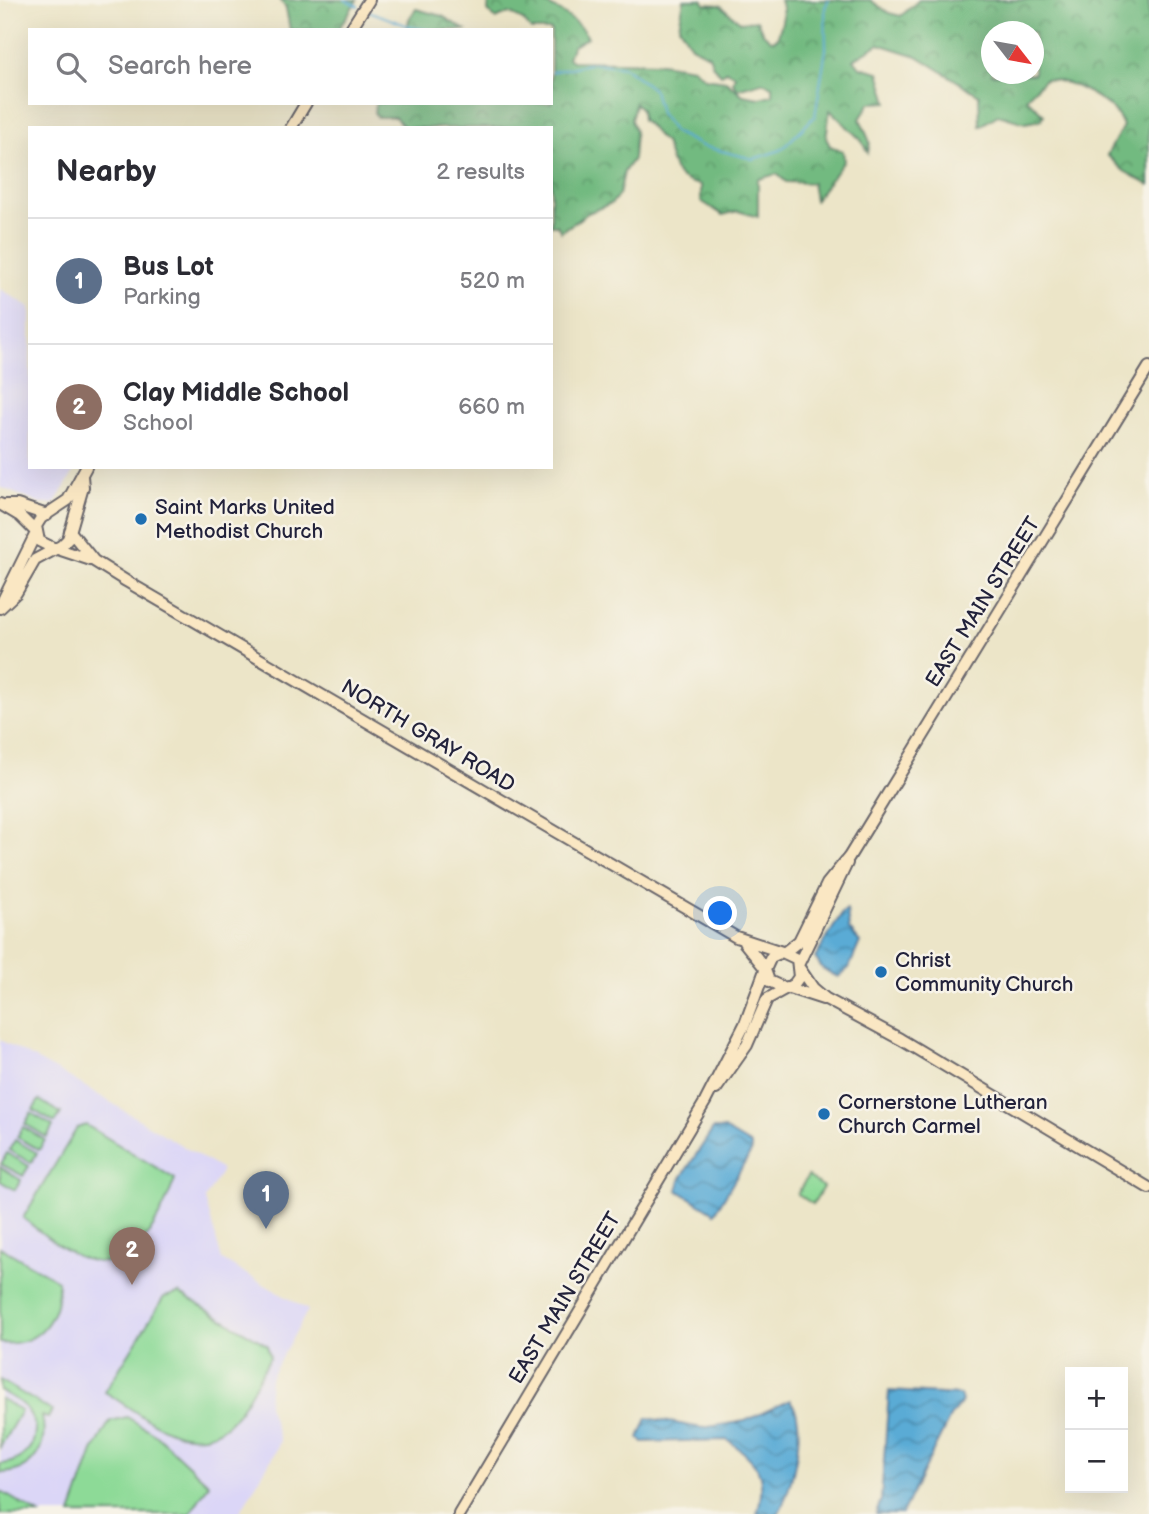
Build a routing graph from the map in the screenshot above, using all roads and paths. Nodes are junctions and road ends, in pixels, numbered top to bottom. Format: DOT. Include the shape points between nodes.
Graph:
graph roads {
  1 [pos="369,0"];
  2 [pos="352,27"];
  3 [pos="305,105"];
  4 [pos="292,126"];
  5 [pos="1149,367"];
  6 [pos="84,472"];
  7 [pos="2,504"];
  8 [pos="47,515"];
  9 [pos="70,531"];
  10 [pos="36,532"];
  11 [pos="54,548"];
  12 [pos="94,561"];
  13 [pos="0,607"];
  14 [pos="849,857"];
  15 [pos="744,942"];
  16 [pos="783,952"];
  17 [pos="800,966"];
  18 [pos="765,969"];
  19 [pos="785,988"];
  20 [pos="826,999"];
  21 [pos="705,1102"];
  22 [pos="1149,1188"];
  23 [pos="459,1514"];
  1 -- 2 [label="street"];
  3 -- 4 [label="street"];
  5 -- 14 [label="street, EAST MAIN STREET"];
  6 -- 8 [label="street" via="65,504"];
  6 -- 9 [label="street"];
  7 -- 8 [label="street"];
  7 -- 10 [label="street"];
  8 -- 9 [label="street" via="63,518"];
  8 -- 10 [label="street"];
  9 -- 11 [label="street" via="66,542"];
  9 -- 12 [label="street, NORTH GRAY ROAD"];
  10 -- 11 [label="street" via="41,544"];
  10 -- 13 [label="street"];
  11 -- 12 [label="street, NORTH GRAY ROAD"];
  11 -- 13 [label="street" via="35,560"];
  12 -- 15 [label="street, NORTH GRAY ROAD"];
  14 -- 16 [label="street, EAST MAIN STREET" via="827,884 799,941"];
  14 -- 17 [label="street, EAST MAIN STREET"];
  15 -- 16 [label="street, NORTH GRAY ROAD"];
  15 -- 18 [label="street, NORTH GRAY ROAD"];
  16 -- 17 [label="street"];
  16 -- 18 [label="street" via="771,957"];
  17 -- 19 [label="street" via="797,981"];
  17 -- 20 [label="street"];
  18 -- 19 [label="street" via="769,981"];
  18 -- 21 [label="street, EAST MAIN STREET" via="745,1024"];
  19 -- 20 [label="street"];
  19 -- 21 [label="street, EAST MAIN STREET" via="767,999 747,1045"];
  20 -- 22 [label="street"];
  21 -- 23 [label="street, EAST MAIN STREET"];
}
